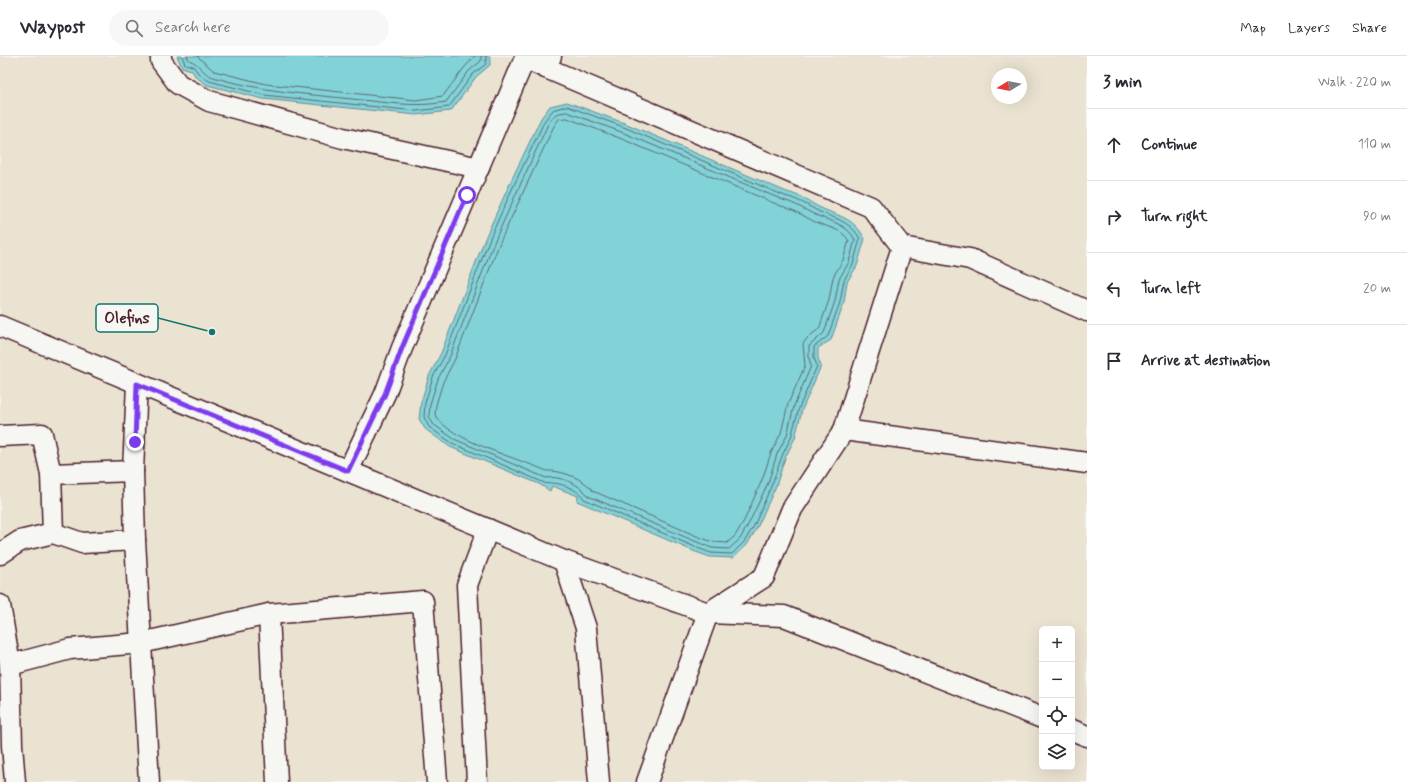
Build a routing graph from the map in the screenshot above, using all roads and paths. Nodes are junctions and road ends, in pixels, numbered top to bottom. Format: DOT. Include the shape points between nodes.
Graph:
graph roads {
  1 [pos="162,56"];
  2 [pos="549,62"];
  3 [pos="479,168"];
  4 [pos="902,247"];
  5 [pos="1087,311"];
  6 [pos="0,326"];
  7 [pos="137,384"];
  8 [pos="844,430"];
  9 [pos="0,436"];
  10 [pos="1087,463"];
  11 [pos="348,471"];
  12 [pos="133,472"];
  13 [pos="51,474"];
  14 [pos="488,529"];
  15 [pos="53,533"];
  16 [pos="135,540"];
  17 [pos="0,554"];
  18 [pos="564,561"];
  19 [pos="0,605"];
  20 [pos="708,613"];
  21 [pos="269,614"];
  22 [pos="141,643"];
  23 [pos="10,665"];
  24 [pos="1039,717"];
  25 [pos="1075,731"];
  26 [pos="1087,736"];
  27 [pos="15,782"];
  28 [pos="149,782"];
  29 [pos="277,782"];
  30 [pos="437,782"];
  31 [pos="477,782"];
  32 [pos="599,782"];
  33 [pos="647,782"];
  1 -- 3 [label="lane" via="161,61 178,84 209,101 343,138"];
  2 -- 3 [label="lane" via="525,58"];
  2 -- 4 [label="lane" via="871,207"];
  3 -- 11 [label="lane" via="385,394"];
  4 -- 5 [label="lane" via="970,259"];
  4 -- 8 [label="lane"];
  6 -- 7 [label="lane"];
  7 -- 11 [label="lane"];
  7 -- 12 [label="lane"];
  8 -- 10 [label="lane"];
  8 -- 20 [label="lane" via="792,509 764,577"];
  9 -- 13 [label="lane" via="42,434"];
  11 -- 14 [label="lane"];
  12 -- 13 [label="lane"];
  12 -- 16 [label="lane"];
  13 -- 15 [label="lane"];
  14 -- 18 [label="lane"];
  14 -- 31 [label="lane" via="466,585"];
  15 -- 16 [label="lane" via="82,543"];
  15 -- 17 [label="lane" via="20,541"];
  16 -- 22 [label="lane"];
  18 -- 20 [label="lane"];
  18 -- 32 [label="lane" via="586,628"];
  19 -- 23 [label="lane"];
  20 -- 24 [label="lane" via="784,616"];
  20 -- 33 [label="lane"];
  21 -- 22 [label="lane"];
  21 -- 29 [label="lane"];
  21 -- 30 [label="lane" via="423,601"];
  22 -- 23 [label="lane" via="70,649"];
  22 -- 28 [label="lane"];
  23 -- 27 [label="lane"];
  25 -- 26 [label="lane"];
}
